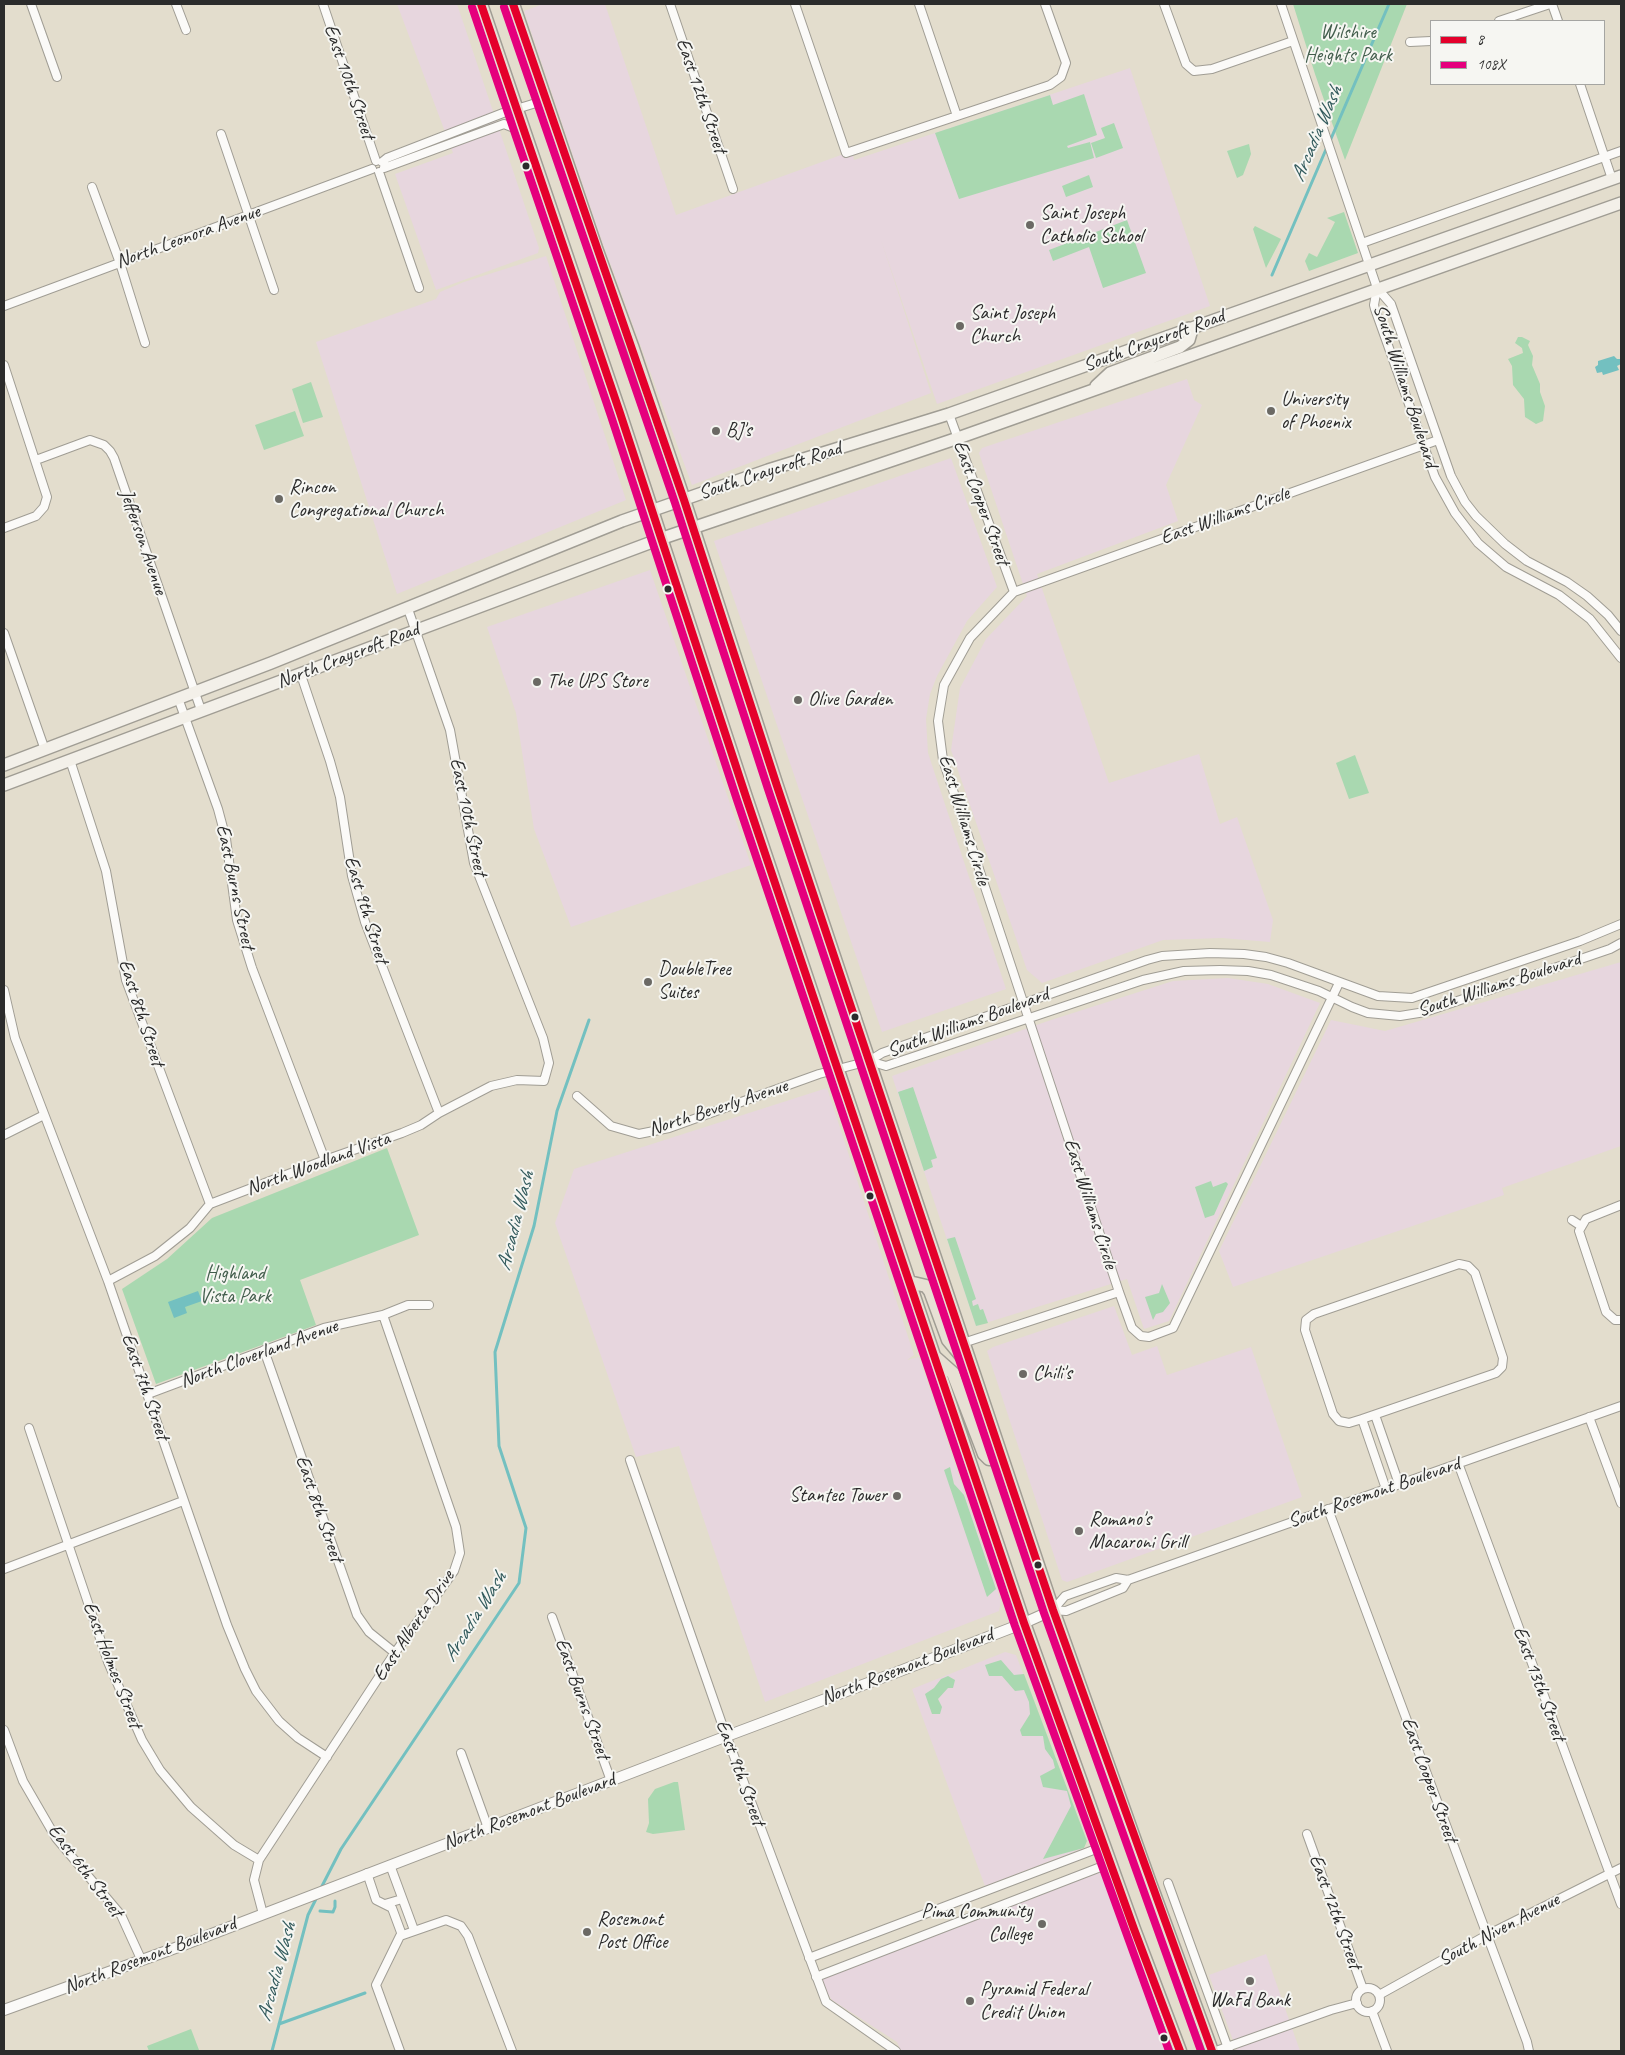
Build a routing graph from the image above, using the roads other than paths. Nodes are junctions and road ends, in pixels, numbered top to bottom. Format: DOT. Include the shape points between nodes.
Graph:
graph roads {
  1 [pos="31,4"];
  2 [pos="176,4"];
  3 [pos="323,4"];
  4 [pos="481,4"];
  5 [pos="513,4"];
  6 [pos="670,4"];
  7 [pos="795,4"];
  8 [pos="920,4"];
  9 [pos="1045,4"];
  10 [pos="1164,4"];
  11 [pos="1281,4"];
  12 [pos="1551,4"];
  13 [pos="1501,20"];
  14 [pos="1558,20"];
  15 [pos="186,30"];
  16 [pos="1293,41"];
  17 [pos="1430,41"];
  18 [pos="1410,42"];
  19 [pos="57,77"];
  20 [pos="1580,85"];
  21 [pos="546,100"];
  22 [pos="516,109"];
  23 [pos="957,116"];
  24 [pos="474,125"];
  25 [pos="524,132"];
  26 [pos="478,133"];
  27 [pos="221,134"];
  28 [pos="426,143"];
  29 [pos="430,152"];
  30 [pos="1621,152"];
  31 [pos="1605,157"];
  32 [pos="379,166"];
  33 [pos="1617,178"];
  34 [pos="92,187"];
  35 [pos="733,189"];
  36 [pos="1621,203"];
  37 [pos="249,215"];
  38 [pos="1362,243"];
  39 [pos="120,263"];
  40 [pos="1369,264"];
  41 [pos="420,288"];
  42 [pos="1377,288"];
  43 [pos="274,290"];
  44 [pos="4,306"];
  45 [pos="1189,328"];
  46 [pos="145,343"];
  47 [pos="4,365"];
  48 [pos="1093,389"];
  49 [pos="949,414"];
  50 [pos="958,438"];
  51 [pos="1438,440"];
  52 [pos="1423,445"];
  53 [pos="36,460"];
  54 [pos="684,500"];
  55 [pos="652,511"];
  56 [pos="4,528"];
  57 [pos="693,528"];
  58 [pos="660,539"];
  59 [pos="1014,592"];
  60 [pos="408,609"];
  61 [pos="416,630"];
  62 [pos="1621,631"];
  63 [pos="4,633"];
  64 [pos="1621,658"];
  65 [pos="300,675"];
  66 [pos="196,692"];
  67 [pos="178,698"];
  68 [pos="201,710"];
  69 [pos="184,716"];
  70 [pos="45,750"];
  71 [pos="70,760"];
  72 [pos="4,765"];
  73 [pos="4,785"];
  74 [pos="1621,924"];
  75 [pos="1621,943"];
  76 [pos="1339,983"];
  77 [pos="4,990"];
  78 [pos="1333,997"];
  79 [pos="1024,1003"];
  80 [pos="1029,1018"];
  81 [pos="868,1061"];
  82 [pos="837,1069"];
  83 [pos="544,1080"];
  84 [pos="577,1096"];
  85 [pos="439,1113"];
  86 [pos="44,1115"];
  87 [pos="4,1135"];
  88 [pos="325,1160"];
  89 [pos="210,1204"];
  90 [pos="1621,1205"];
  91 [pos="1572,1220"];
  92 [pos="1581,1226"];
  93 [pos="108,1281"];
  94 [pos="909,1282"];
  95 [pos="1119,1292"];
  96 [pos="429,1305"];
  97 [pos="383,1315"];
  98 [pos="1621,1320"];
  99 [pos="963,1342"];
  100 [pos="264,1350"];
  101 [pos="934,1355"];
  102 [pos="973,1370"];
  103 [pos="148,1394"];
  104 [pos="1621,1406"];
  105 [pos="1375,1415"];
  106 [pos="1589,1417"];
  107 [pos="1362,1419"];
  108 [pos="29,1428"];
  109 [pos="1002,1459"];
  110 [pos="630,1460"];
  111 [pos="1458,1464"];
  112 [pos="1399,1484"];
  113 [pos="1386,1489"];
  114 [pos="183,1501"];
  115 [pos="1621,1503"];
  116 [pos="1328,1509"];
  117 [pos="68,1544"];
  118 [pos="4,1569"];
  119 [pos="1128,1580"];
  120 [pos="1053,1610"];
  121 [pos="552,1617"];
  122 [pos="1024,1623"];
  123 [pos="395,1653"];
  124 [pos="4,1730"];
  125 [pos="727,1736"];
  126 [pos="462,1753"];
  127 [pos="327,1757"];
  128 [pos="611,1781"];
  129 [pos="488,1828"];
  130 [pos="1307,1834"];
  131 [pos="1104,1846"];
  132 [pos="259,1860"];
  133 [pos="1111,1863"];
  134 [pos="390,1865"];
  135 [pos="1621,1868"];
  136 [pos="1610,1872"];
  137 [pos="368,1874"];
  138 [pos="1168,1883"];
  139 [pos="402,1899"];
  140 [pos="385,1904"];
  141 [pos="1621,1904"];
  142 [pos="263,1914"];
  143 [pos="462,1916"];
  144 [pos="457,1924"];
  145 [pos="414,1930"];
  146 [pos="402,1935"];
  147 [pos="1487,1935"];
  148 [pos="810,1958"];
  149 [pos="141,1959"];
  150 [pos="816,1977"];
  151 [pos="1363,1989"];
  152 [pos="1379,1995"];
  153 [pos="1357,2003"];
  154 [pos="4,2010"];
  155 [pos="1372,2011"];
  156 [pos="1228,2049"];
  157 [pos="400,2051"];
  158 [pos="512,2051"];
  159 [pos="896,2051"];
  160 [pos="1180,2051"];
  161 [pos="1214,2051"];
  162 [pos="1387,2051"];
  163 [pos="1529,2051"];
  1 -- 19 [label="street"];
  2 -- 15 [label="street"];
  3 -- 32 [label="street, East 10th Street"];
  4 -- 22 [label="main road"];
  5 -- 21 [label="main road"];
  6 -- 35 [label="street, East 12th Street"];
  7 -- 23 [label="street" via="846,153"];
  8 -- 23 [label="street"];
  9 -- 23 [label="street" via="1066,63 1061,77 1050,85"];
  10 -- 16 [label="street" via="1186,64 1194,71 1212,69"];
  11 -- 16 [label="street"];
  12 -- 13 [label="street"];
  12 -- 14 [label="street"];
  16 -- 38 [label="street"];
  17 -- 18 [label="street"];
  20 -- 31 [label="street"];
  21 -- 22 [label="street, North Leonora Avenue"];
  21 -- 54 [label="main road"];
  22 -- 24 [label="street, North Leonora Avenue"];
  22 -- 25 [label="main road"];
  24 -- 26 [label="street"];
  24 -- 28 [label="street, North Leonora Avenue"];
  25 -- 26 [label="street, North Leonora Avenue" via="504,124"];
  25 -- 55 [label="main road"];
  26 -- 29 [label="street, North Leonora Avenue"];
  27 -- 37 [label="street"];
  28 -- 29 [label="street"];
  28 -- 32 [label="street, North Leonora Avenue" via="388,158"];
  29 -- 32 [label="street, North Leonora Avenue"];
  30 -- 31 [label="street"];
  31 -- 33 [label="street"];
  31 -- 38 [label="street"];
  32 -- 37 [label="street, North Leonora Avenue"];
  32 -- 41 [label="street, East 10th Street"];
  33 -- 40 [label="main road, South Craycroft Road"];
  34 -- 39 [label="street"];
  36 -- 42 [label="main road, South Craycroft Road"];
  37 -- 39 [label="street, North Leonora Avenue"];
  37 -- 43 [label="street"];
  38 -- 40 [label="street"];
  39 -- 44 [label="street, North Leonora Avenue"];
  39 -- 46 [label="street"];
  40 -- 42 [label="street"];
  40 -- 45 [label="main road, South Craycroft Road"];
  42 -- 48 [label="main road, South Craycroft Road"];
  42 -- 51 [label="street, South Williams Boulevard" via="1392,304"];
  42 -- 52 [label="street, South Williams Boulevard" via="1374,305"];
  45 -- 48 [label="main road" via="1189,340 1180,347 1110,373"];
  45 -- 49 [label="main road, South Craycroft Road"];
  47 -- 53 [label="street"];
  48 -- 50 [label="main road, South Craycroft Road"];
  49 -- 50 [label="street, East Cooper Street"];
  49 -- 54 [label="main road, South Craycroft Road" via="768,470"];
  50 -- 57 [label="main road, South Craycroft Road"];
  50 -- 59 [label="street, East Cooper Street"];
  51 -- 52 [label="street, East Williams Circle"];
  51 -- 62 [label="street, South Williams Boulevard" via="1455,485 1489,530 1528,561 1587,596"];
  52 -- 59 [label="street, East Williams Circle"];
  52 -- 64 [label="street, South Williams Boulevard" via="1446,500 1478,543 1506,567 1559,595 1590,619"];
  53 -- 56 [label="street" via="47,497 42,510 31,518"];
  53 -- 66 [label="street, Jefferson Avenue" via="90,440 110,451"];
  54 -- 55 [label="main road, North Craycroft Road"];
  54 -- 57 [label="main road"];
  55 -- 58 [label="main road"];
  55 -- 60 [label="main road, North Craycroft Road"];
  57 -- 58 [label="main road, North Craycroft Road"];
  57 -- 81 [label="main road"];
  58 -- 61 [label="main road, North Craycroft Road"];
  58 -- 82 [label="main road"];
  59 -- 79 [label="street, East Williams Circle" via="970,638 944,685 938,721 943,760"];
  60 -- 61 [label="street, East 10th Street"];
  60 -- 66 [label="main road, North Craycroft Road"];
  61 -- 65 [label="main road, North Craycroft Road"];
  61 -- 83 [label="street, East 10th Street" via="450,730 474,864 543,1038 549,1064"];
  63 -- 70 [label="street"];
  65 -- 68 [label="main road, North Craycroft Road"];
  65 -- 85 [label="street, East 9th Street" via="338,788 352,876 366,922"];
  66 -- 67 [label="main road, North Craycroft Road"];
  66 -- 68 [label="street, Jefferson Avenue"];
  67 -- 69 [label="street, East Burns Street"];
  67 -- 70 [label="main road, North Craycroft Road"];
  68 -- 69 [label="main road, North Craycroft Road"];
  69 -- 71 [label="main road, North Craycroft Road"];
  69 -- 88 [label="street, East Burns Street" via="218,809 226,840 237,920 252,968"];
  70 -- 72 [label="main road, North Craycroft Road"];
  71 -- 73 [label="main road, North Craycroft Road"];
  71 -- 89 [label="street, East 8th Street" via="106,871 126,980"];
  74 -- 76 [label="street, South Williams Boulevard" via="1412,998 1378,996"];
  75 -- 78 [label="street, South Williams Boulevard" via="1425,1012 1384,1015 1352,1008"];
  76 -- 78 [label="street, East Williams Circle"];
  76 -- 79 [label="street, South Williams Boulevard" via="1288,962 1244,954 1210,953 1147,960"];
  77 -- 86 [label="street, East 7th Street" via="16,1038"];
  78 -- 80 [label="street, South Williams Boulevard" via="1271,975 1202,970 1161,975"];
  78 -- 95 [label="street, East Williams Circle" via="1173,1328 1149,1337 1141,1336 1132,1328"];
  79 -- 80 [label="street, East Williams Circle"];
  79 -- 81 [label="street, South Williams Boulevard" via="882,1053"];
  80 -- 81 [label="street, South Williams Boulevard" via="886,1066"];
  80 -- 95 [label="street, East Williams Circle"];
  81 -- 82 [label="street, North Beverly Avenue"];
  81 -- 99 [label="main road"];
  82 -- 84 [label="street, North Beverly Avenue" via="669,1128 638,1134 611,1126"];
  82 -- 94 [label="main road"];
  83 -- 85 [label="street, North Woodland Vista" via="517,1080 491,1086"];
  85 -- 88 [label="street, North Woodland Vista" via="402,1133"];
  86 -- 87 [label="street"];
  86 -- 93 [label="street, East 7th Street"];
  88 -- 89 [label="street, North Woodland Vista"];
  89 -- 93 [label="street, North Woodland Vista" via="190,1228 155,1256"];
  90 -- 92 [label="street" via="1586,1219"];
  91 -- 92 [label="street"];
  92 -- 98 [label="street" via="1580,1240 1609,1321"];
  93 -- 103 [label="street, East 7th Street"];
  94 -- 101 [label="main road"];
  94 -- 102 [label="main road" via="926,1286 930,1291 948,1340"];
  95 -- 99 [label="street, East Williams Circle"];
  96 -- 97 [label="street, North Cloverland Avenue" via="408,1305"];
  97 -- 100 [label="street, North Cloverland Avenue" via="324,1328"];
  97 -- 123 [label="street, East Alberta Drive" via="456,1528 460,1553 454,1570"];
  99 -- 102 [label="main road"];
  100 -- 103 [label="street, North Cloverland Avenue"];
  100 -- 123 [label="street, East 8th Street" via="357,1615 369,1632"];
  101 -- 109 [label="main road" via="953,1373 984,1454 989,1459"];
  101 -- 122 [label="main road"];
  102 -- 109 [label="main road"];
  103 -- 114 [label="street, East 7th Street"];
  104 -- 106 [label="street, South Rosemont Boulevard"];
  105 -- 107 [label="street"];
  105 -- 107 [label="street" via="1496,1373 1502,1367 1503,1358 1475,1273 1468,1266 1459,1264 1314,1314 1306,1320 1305,1330 1333,1414 1339,1421 1349,1423"];
  105 -- 112 [label="street"];
  106 -- 111 [label="street, South Rosemont Boulevard"];
  106 -- 115 [label="street"];
  107 -- 113 [label="street"];
  108 -- 117 [label="street, East Holmes Street"];
  109 -- 120 [label="main road"];
  110 -- 125 [label="street, East 9th Street"];
  111 -- 112 [label="street, South Rosemont Boulevard"];
  111 -- 136 [label="street, East 13th Street"];
  112 -- 113 [label="street, South Rosemont Boulevard"];
  113 -- 116 [label="street, South Rosemont Boulevard"];
  114 -- 117 [label="street"];
  114 -- 127 [label="street, East 7th Street" via="227,1625 250,1679 279,1721"];
  116 -- 119 [label="street, South Rosemont Boulevard"];
  116 -- 147 [label="street, East Cooper Street"];
  117 -- 118 [label="street"];
  117 -- 132 [label="street, East Holmes Street" via="108,1662 148,1752 191,1807 234,1845"];
  119 -- 120 [label="street, South Rosemont Boulevard" via="1123,1588 1066,1611"];
  119 -- 120 [label="street, South Rosemont Boulevard" via="1116,1578 1065,1596"];
  120 -- 122 [label="street, North Rosemont Boulevard"];
  120 -- 161 [label="main road"];
  121 -- 128 [label="street, East Burns Street"];
  122 -- 125 [label="street, North Rosemont Boulevard"];
  122 -- 131 [label="main road"];
  123 -- 127 [label="street, East Alberta Drive"];
  124 -- 149 [label="street, East 6th Street" via="23,1781 56,1838 121,1915"];
  125 -- 128 [label="street, North Rosemont Boulevard"];
  125 -- 148 [label="street, East 9th Street"];
  126 -- 129 [label="street"];
  127 -- 132 [label="street, East Alberta Drive"];
  128 -- 129 [label="street, North Rosemont Boulevard"];
  129 -- 134 [label="street, North Rosemont Boulevard"];
  130 -- 151 [label="street, East 12th Street"];
  131 -- 133 [label="main road"];
  131 -- 148 [label="street"];
  132 -- 142 [label="street, East Alberta Drive" via="254,1880"];
  133 -- 150 [label="street"];
  133 -- 160 [label="main road"];
  134 -- 137 [label="street, North Rosemont Boulevard"];
  134 -- 139 [label="street"];
  135 -- 136 [label="street, South Niven Avenue"];
  136 -- 141 [label="street, East 13th Street"];
  136 -- 147 [label="street, South Niven Avenue"];
  137 -- 140 [label="street" via="376,1900"];
  137 -- 142 [label="street, North Rosemont Boulevard"];
  138 -- 156 [label="street"];
  139 -- 140 [label="street"];
  139 -- 145 [label="street"];
  140 -- 146 [label="street" via="392,1908"];
  142 -- 149 [label="street, North Rosemont Boulevard"];
  143 -- 144 [label="street"];
  144 -- 145 [label="street" via="446,1920"];
  144 -- 158 [label="street" via="468,1936"];
  145 -- 146 [label="street"];
  146 -- 157 [label="street" via="376,1985"];
  147 -- 152 [label="street, South Niven Avenue"];
  147 -- 163 [label="street, East Cooper Street"];
  148 -- 150 [label="street, East 9th Street"];
  149 -- 154 [label="street, North Rosemont Boulevard"];
  150 -- 159 [label="street, East 9th Street" via="826,2002"];
  151 -- 152 [label="street" via="1373,1989"];
  151 -- 153 [label="street" via="1357,1996"];
  152 -- 155 [label="street" via="1379,2005"];
  153 -- 155 [label="street" via="1362,2010"];
  153 -- 156 [label="street"];
  155 -- 162 [label="street"];
  156 -- 161 [label="street"];
}
